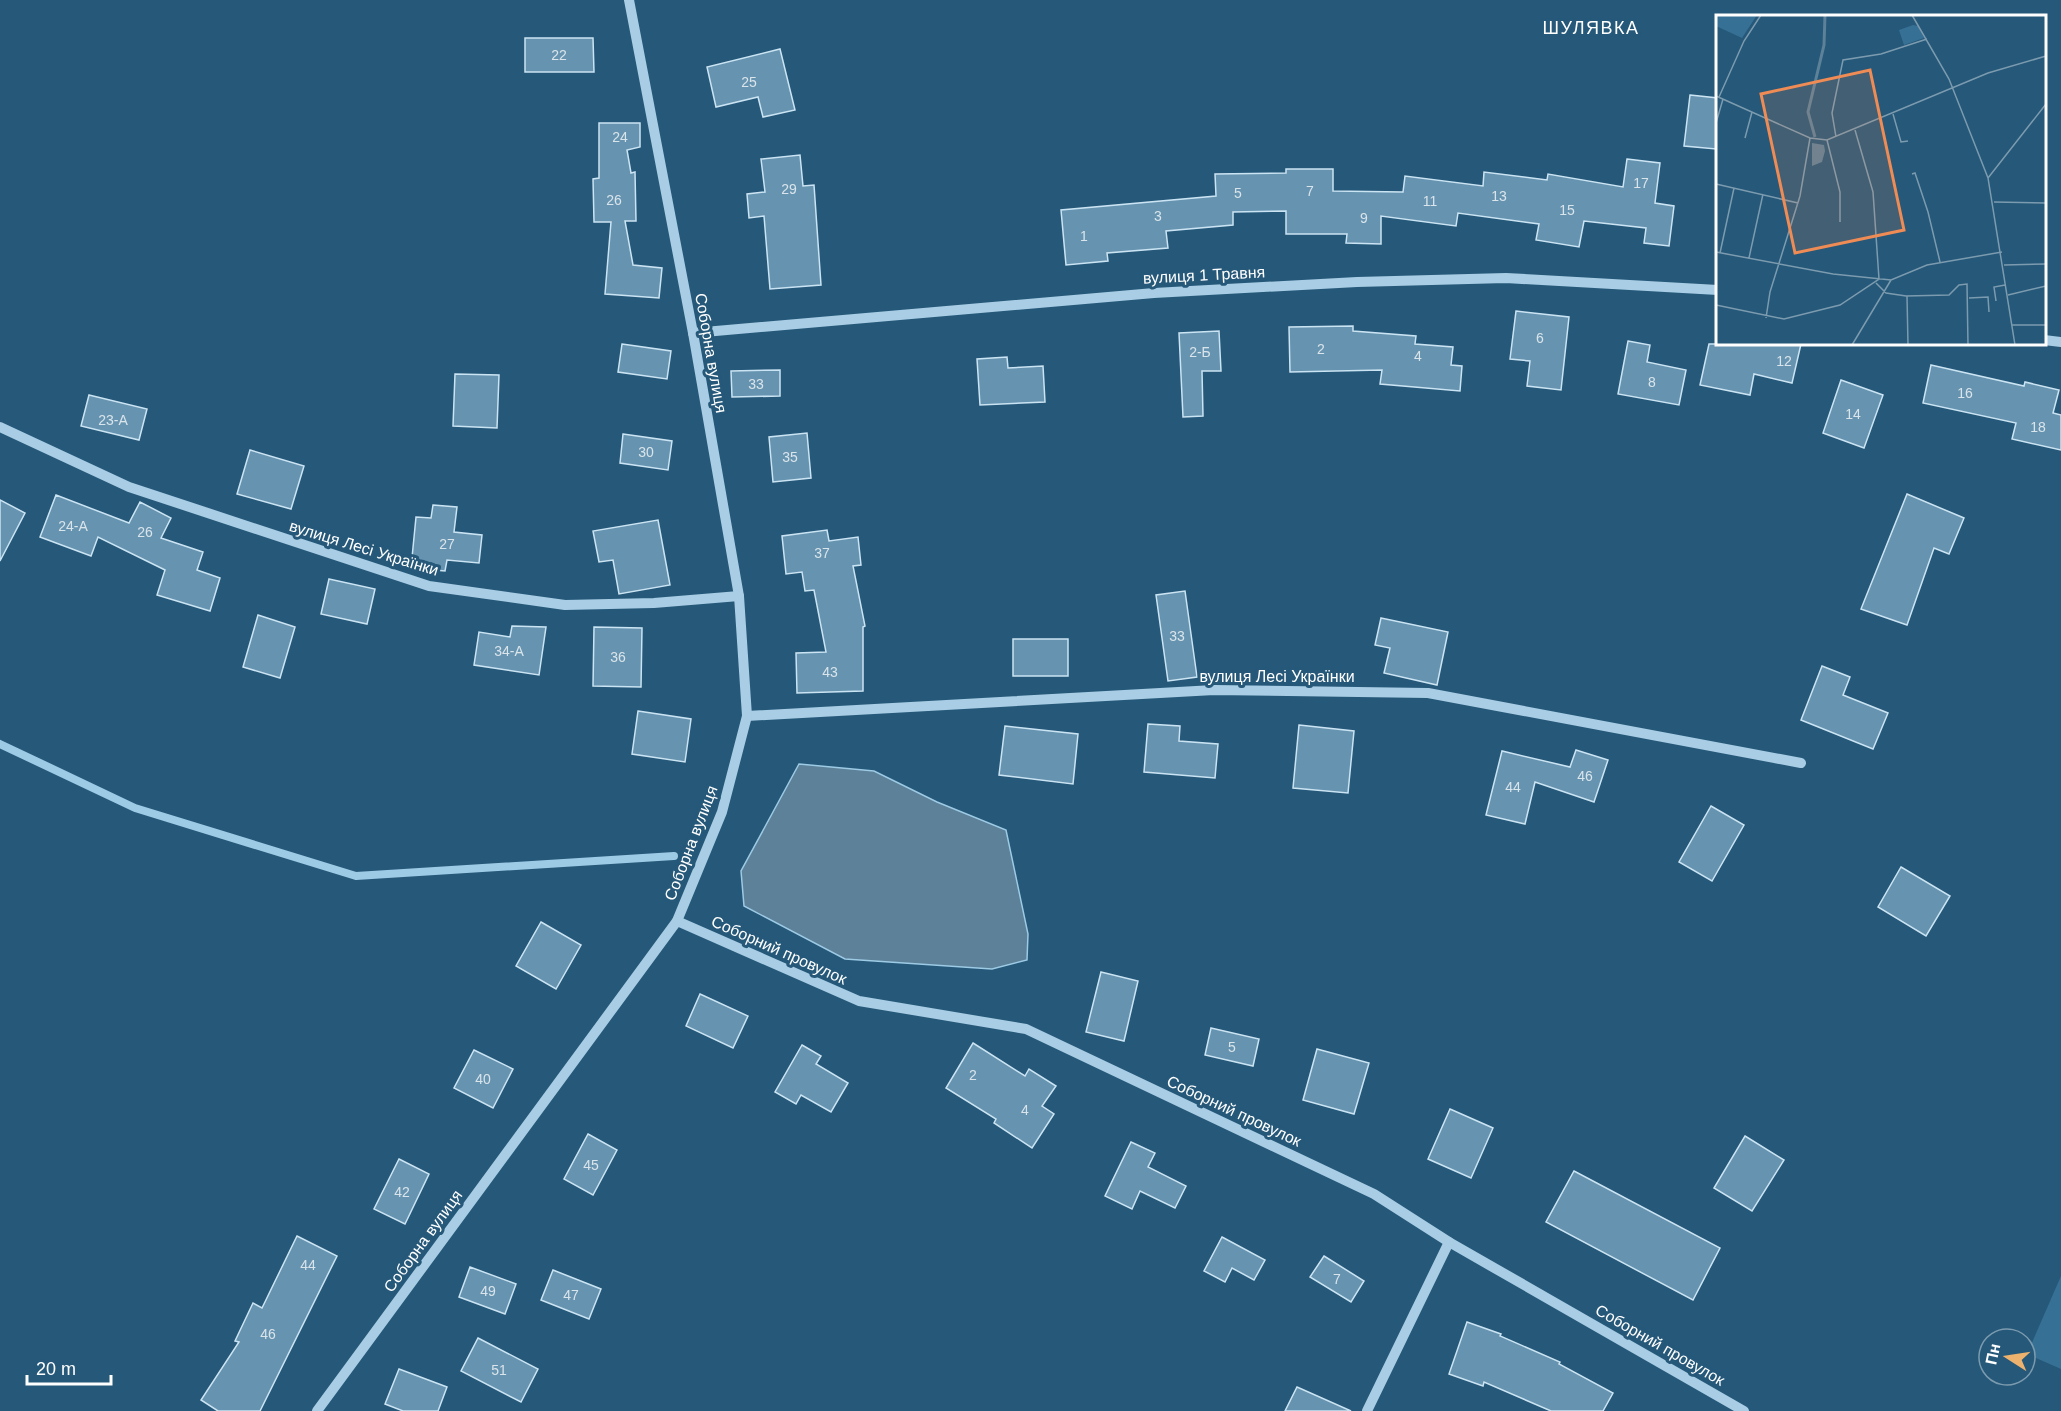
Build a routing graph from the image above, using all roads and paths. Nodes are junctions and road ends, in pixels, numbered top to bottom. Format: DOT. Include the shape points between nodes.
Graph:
graph roads {
  1 [pos="628,0"];
  2 [pos="1716,290"];
  3 [pos="693,333"];
  4 [pos="2046,340"];
  5 [pos="2061,342"];
  6 [pos="0,427"];
  7 [pos="739,596"];
  8 [pos="747,716"];
  9 [pos="1801,763"];
  10 [pos="676,921"];
  11 [pos="1449,1242"];
  12 [pos="317,1411"];
  13 [pos="1367,1411"];
  14 [pos="1744,1411"];
  1 -- 3 [label="street, Соборна вулиця"];
  2 -- 3 [label="street, вулиця 1 Травня" via="1506,278 1357,282 1154,293"];
  3 -- 7 [label="street, Соборна вулиця"];
  4 -- 5 [label="street"];
  6 -- 7 [label="street, вулиця Лесі Українки" via="129,487 429,585 565,605"];
  7 -- 8 [label="street, Соборна вулиця"];
  8 -- 9 [label="street, вулиця Лесі Українки" via="1214,690 1428,693"];
  8 -- 10 [label="street, Соборна вулиця" via="722,812"];
  10 -- 11 [label="street, Соборний провулок" via="859,1001 1026,1029 1374,1194"];
  10 -- 12 [label="street, Соборна вулиця"];
  11 -- 13 [label="street"];
  11 -- 14 [label="street, Соборний провулок"];
}
